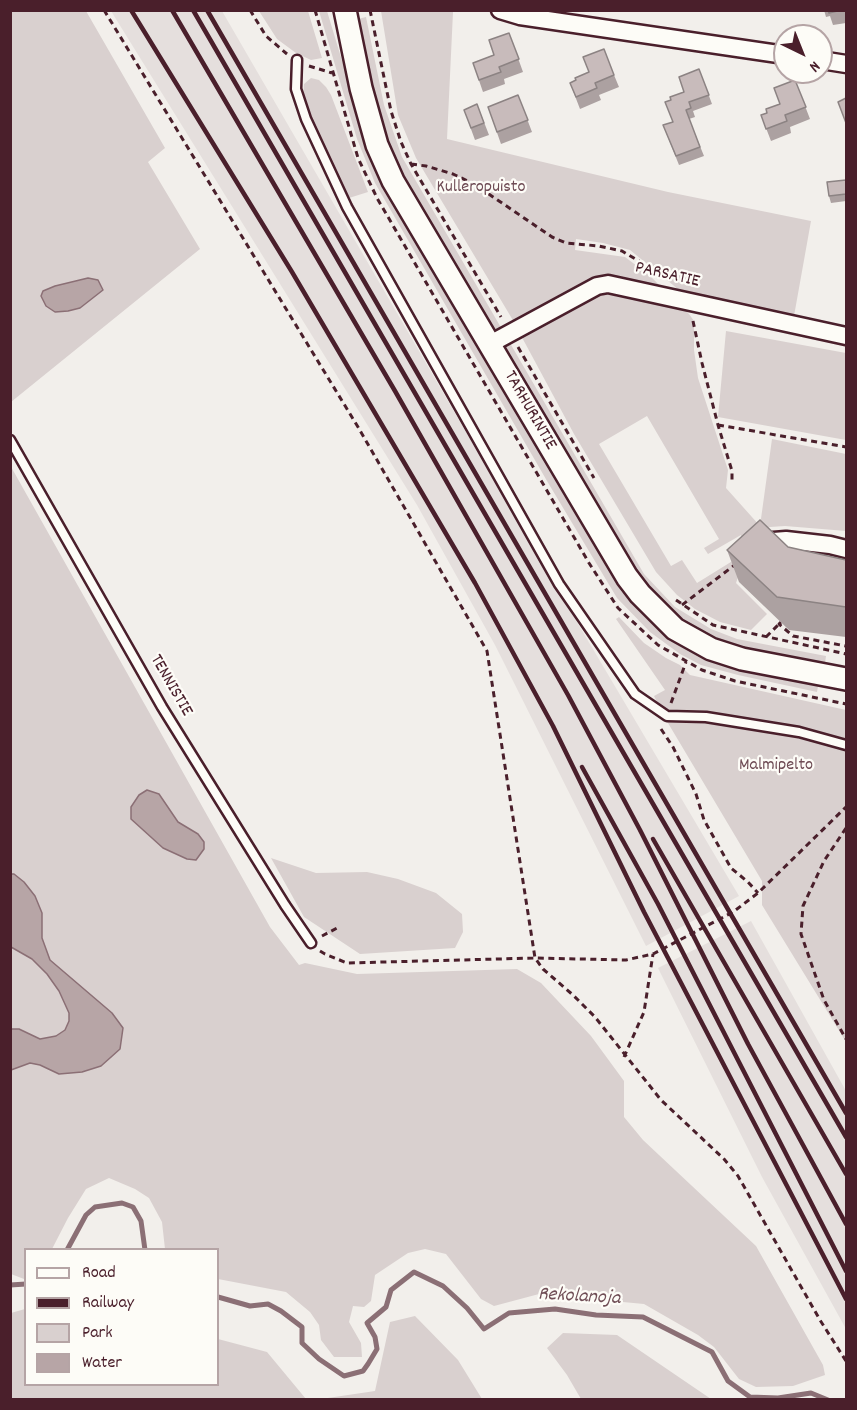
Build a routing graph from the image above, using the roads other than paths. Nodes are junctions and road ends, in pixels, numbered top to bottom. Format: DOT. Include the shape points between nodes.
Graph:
graph roads {
  1 [pos="345,10"];
  2 [pos="500,10"];
  3 [pos="773,53"];
  4 [pos="297,60"];
  5 [pos="846,336"];
  6 [pos="489,344"];
  7 [pos="10,440"];
  8 [pos="752,544"];
  9 [pos="846,549"];
  10 [pos="846,679"];
  11 [pos="846,745"];
  12 [pos="311,943"];
  1 -- 6 [label="street, TARHURINTIE" via="377,145 393,180"];
  2 -- 3 [label="street"];
  4 -- 11 [label="lane" via="296,89 306,119 358,228 559,584 635,694 667,716 706,717 799,732"];
  5 -- 6 [label="street, PARSATIE" via="614,285 597,286"];
  6 -- 10 [label="street, TARHURINTIE" via="627,577 664,621 693,640 728,655"];
  7 -- 12 [label="lane, TENNISTIE" via="162,707"];
  8 -- 9 [label="street" via="786,540"];
}
